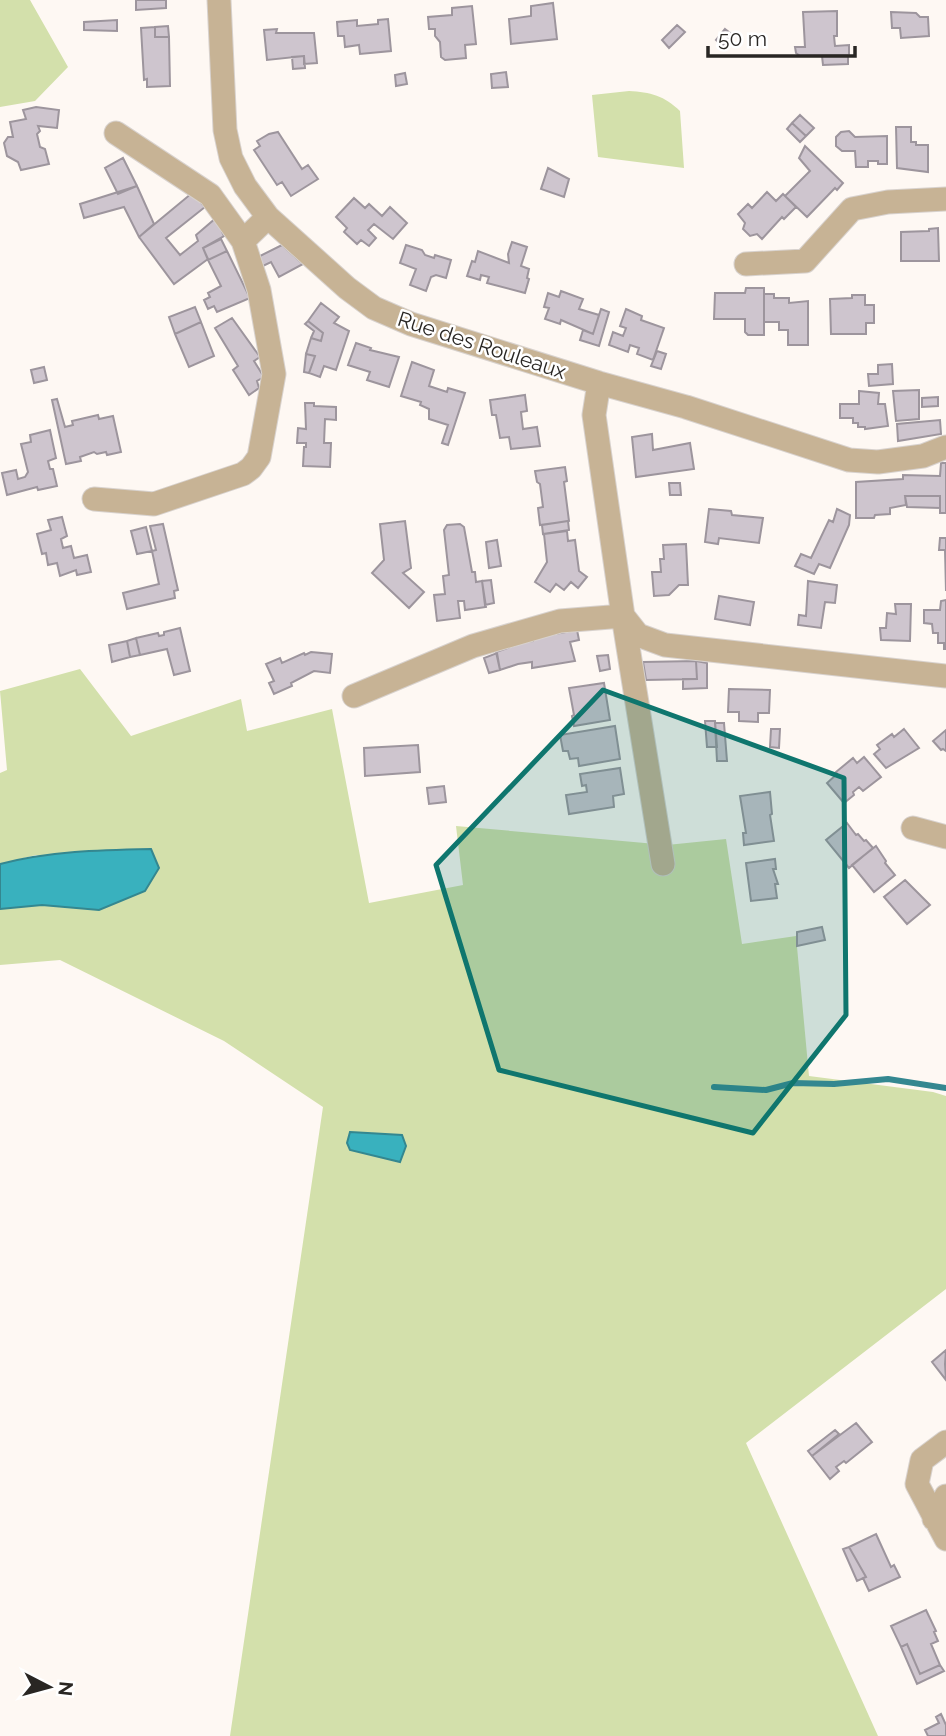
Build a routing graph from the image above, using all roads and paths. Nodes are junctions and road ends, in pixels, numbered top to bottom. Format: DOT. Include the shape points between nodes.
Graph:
graph roads {
  1 [pos="219,0"];
  2 [pos="116,132"];
  3 [pos="946,200"];
  4 [pos="268,217"];
  5 [pos="243,241"];
  6 [pos="747,264"];
  7 [pos="599,383"];
  8 [pos="946,447"];
  9 [pos="94,499"];
  10 [pos="623,616"];
  11 [pos="946,676"];
  12 [pos="354,696"];
  13 [pos="912,828"];
  14 [pos="946,837"];
  15 [pos="663,864"];
  16 [pos="946,1441"];
  17 [pos="946,1496"];
  18 [pos="934,1519"];
  19 [pos="946,1539"];
  1 -- 4 [label="street, Rue des Rouleaux" via="225,130 231,158"];
  2 -- 5 [label="street" via="210,195"];
  3 -- 6 [label="street" via="888,202 852,209 805,261"];
  4 -- 5 [label="street"];
  4 -- 7 [label="street, Rue des Rouleaux" via="374,308"];
  5 -- 9 [label="street" via="259,290 274,374 259,457 243,474 154,503"];
  7 -- 8 [label="street, Rue des Rouleaux" via="849,460 878,462 923,456"];
  7 -- 10 [label="street" via="594,415"];
  10 -- 11 [label="street" via="638,635 665,645"];
  10 -- 12 [label="street" via="560,621 473,646"];
  10 -- 15 [label="street"];
  13 -- 14 [label="street"];
  16 -- 18 [label="street" via="922,1460 917,1484"];
  17 -- 18 [label="street"];
  18 -- 19 [label="street"];
}
